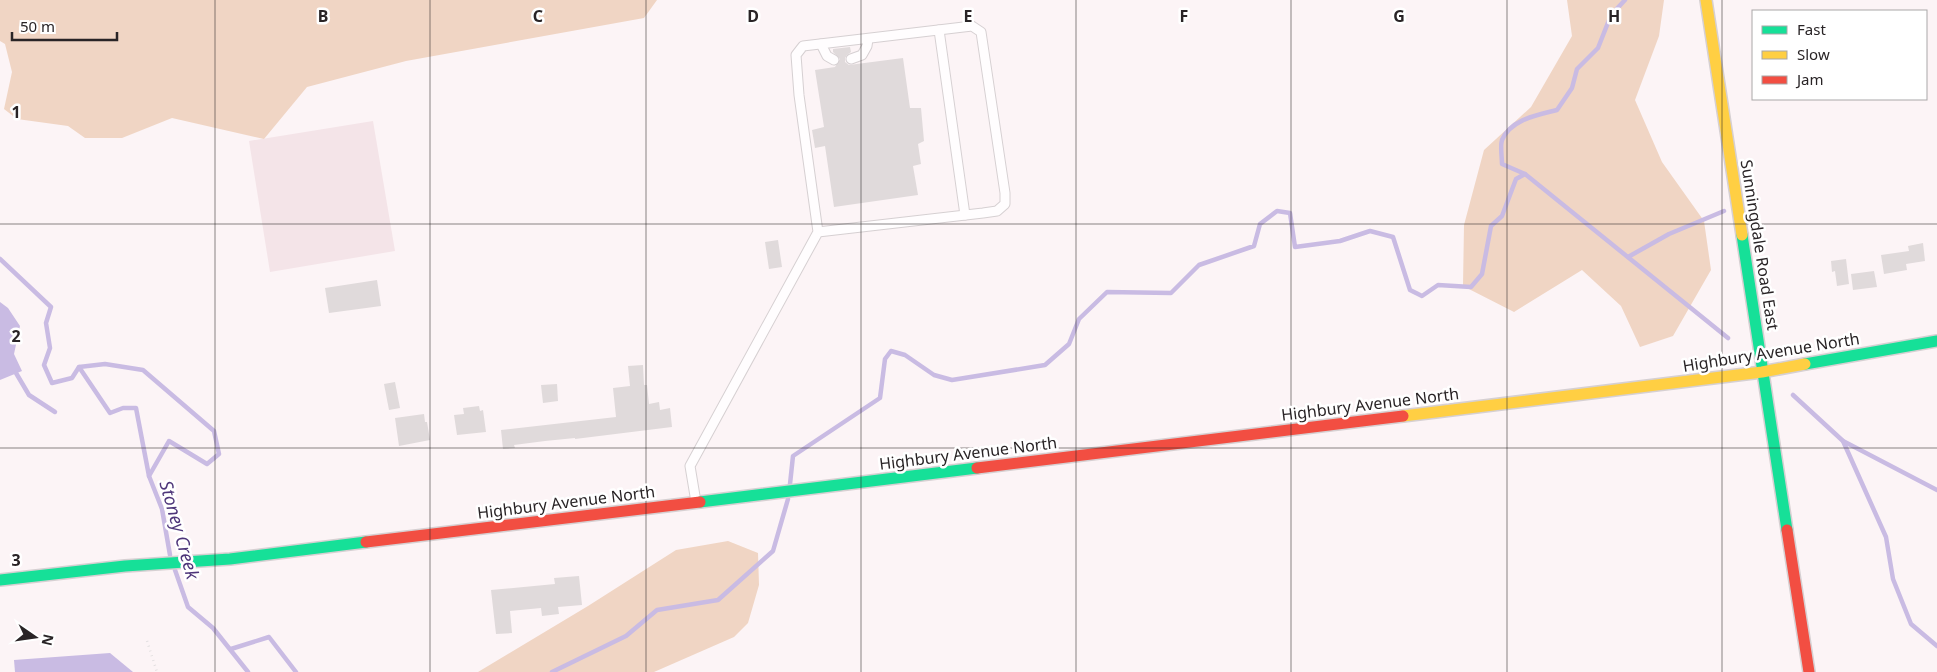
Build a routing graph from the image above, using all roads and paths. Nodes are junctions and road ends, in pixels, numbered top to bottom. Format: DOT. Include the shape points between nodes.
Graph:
graph roads {
  1 [pos="1706,0"];
  2 [pos="939,30"];
  3 [pos="868,39"];
  4 [pos="821,44"];
  5 [pos="852,59"];
  6 [pos="834,60"];
  7 [pos="964,215"];
  8 [pos="818,232"];
  9 [pos="1937,341"];
  10 [pos="1762,372"];
  11 [pos="696,502"];
  12 [pos="0,580"];
  13 [pos="147,641"];
  14 [pos="157,672"];
  15 [pos="1809,672"];
  1 -- 10 [label="main road, Sunningdale Road East"];
  2 -- 3 [label="lane"];
  2 -- 7 [label="lane"];
  2 -- 7 [label="lane" via="972,26 981,32 1005,193 1005,204 997,211"];
  3 -- 4 [label="lane"];
  3 -- 5 [label="lane" via="862,55"];
  4 -- 6 [label="lane" via="827,56"];
  4 -- 8 [label="lane" via="803,46 796,55"];
  7 -- 8 [label="lane"];
  8 -- 11 [label="lane" via="690,466"];
  9 -- 10 [label="main road, Highbury Avenue North"];
  10 -- 11 [label="main road, Highbury Avenue North"];
  10 -- 15 [label="main road, Sunningdale Road East"];
  11 -- 12 [label="main road, Highbury Avenue North" via="230,559 125,566"];
  13 -- 14 [label="path"];
}
